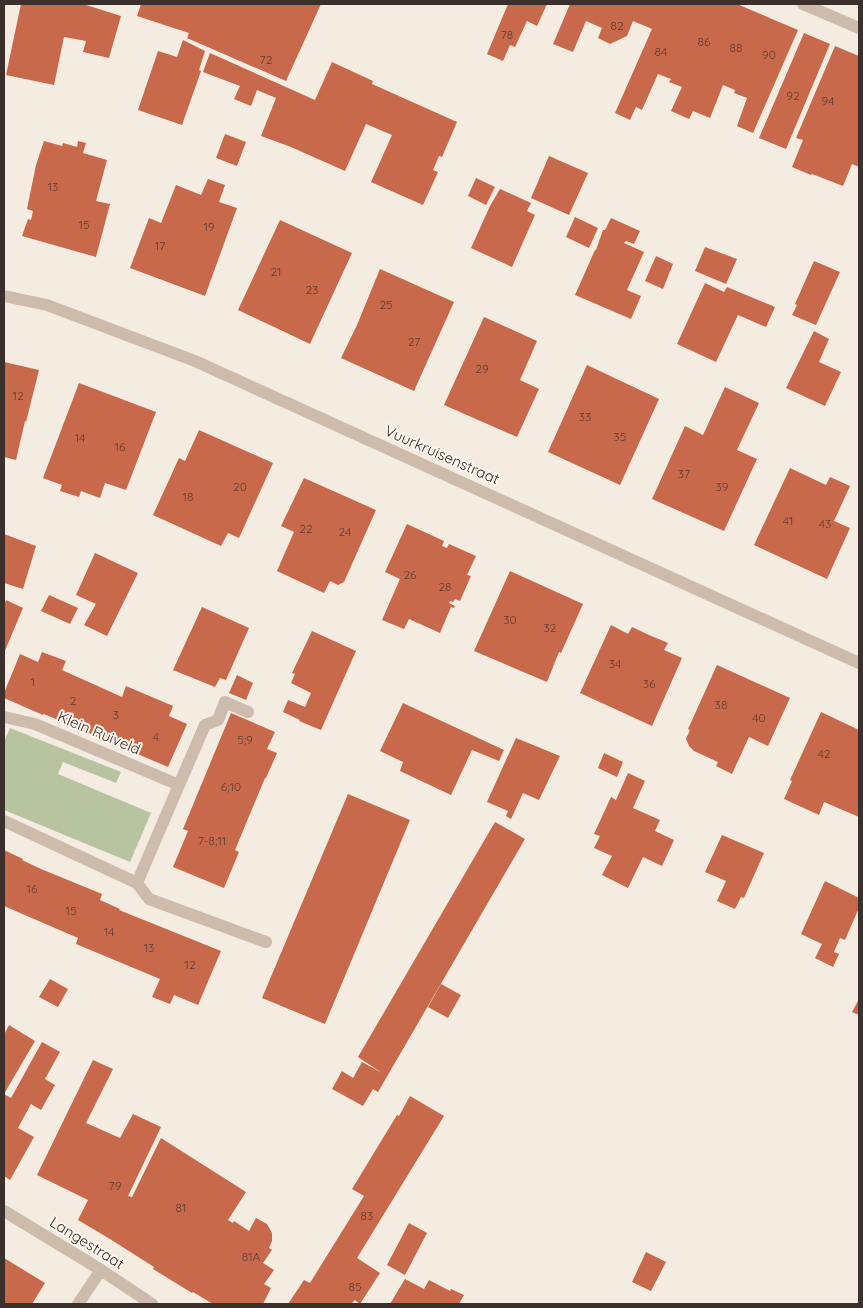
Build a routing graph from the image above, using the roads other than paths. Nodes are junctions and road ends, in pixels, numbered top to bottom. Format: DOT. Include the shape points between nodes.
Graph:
graph roads {
  1 [pos="803,4"];
  2 [pos="859,28"];
  3 [pos="4,296"];
  4 [pos="859,663"];
  5 [pos="248,712"];
  6 [pos="4,717"];
  7 [pos="180,785"];
  8 [pos="4,822"];
  9 [pos="137,883"];
  10 [pos="266,942"];
  11 [pos="4,1211"];
  12 [pos="101,1270"];
  13 [pos="78,1304"];
  14 [pos="152,1304"];
  1 -- 2 [label="street"];
  3 -- 4 [label="street, Vuurkruisenstraat" via="47,304 195,361"];
  5 -- 7 [label="street" via="225,702 218,720 204,725"];
  6 -- 7 [label="street, Klein Ruiveld" via="35,724"];
  7 -- 9 [label="street"];
  8 -- 9 [label="street"];
  9 -- 10 [label="street" via="149,899"];
  11 -- 12 [label="street, Langestraat"];
  12 -- 13 [label="street"];
  12 -- 14 [label="street, Langestraat"];
}
